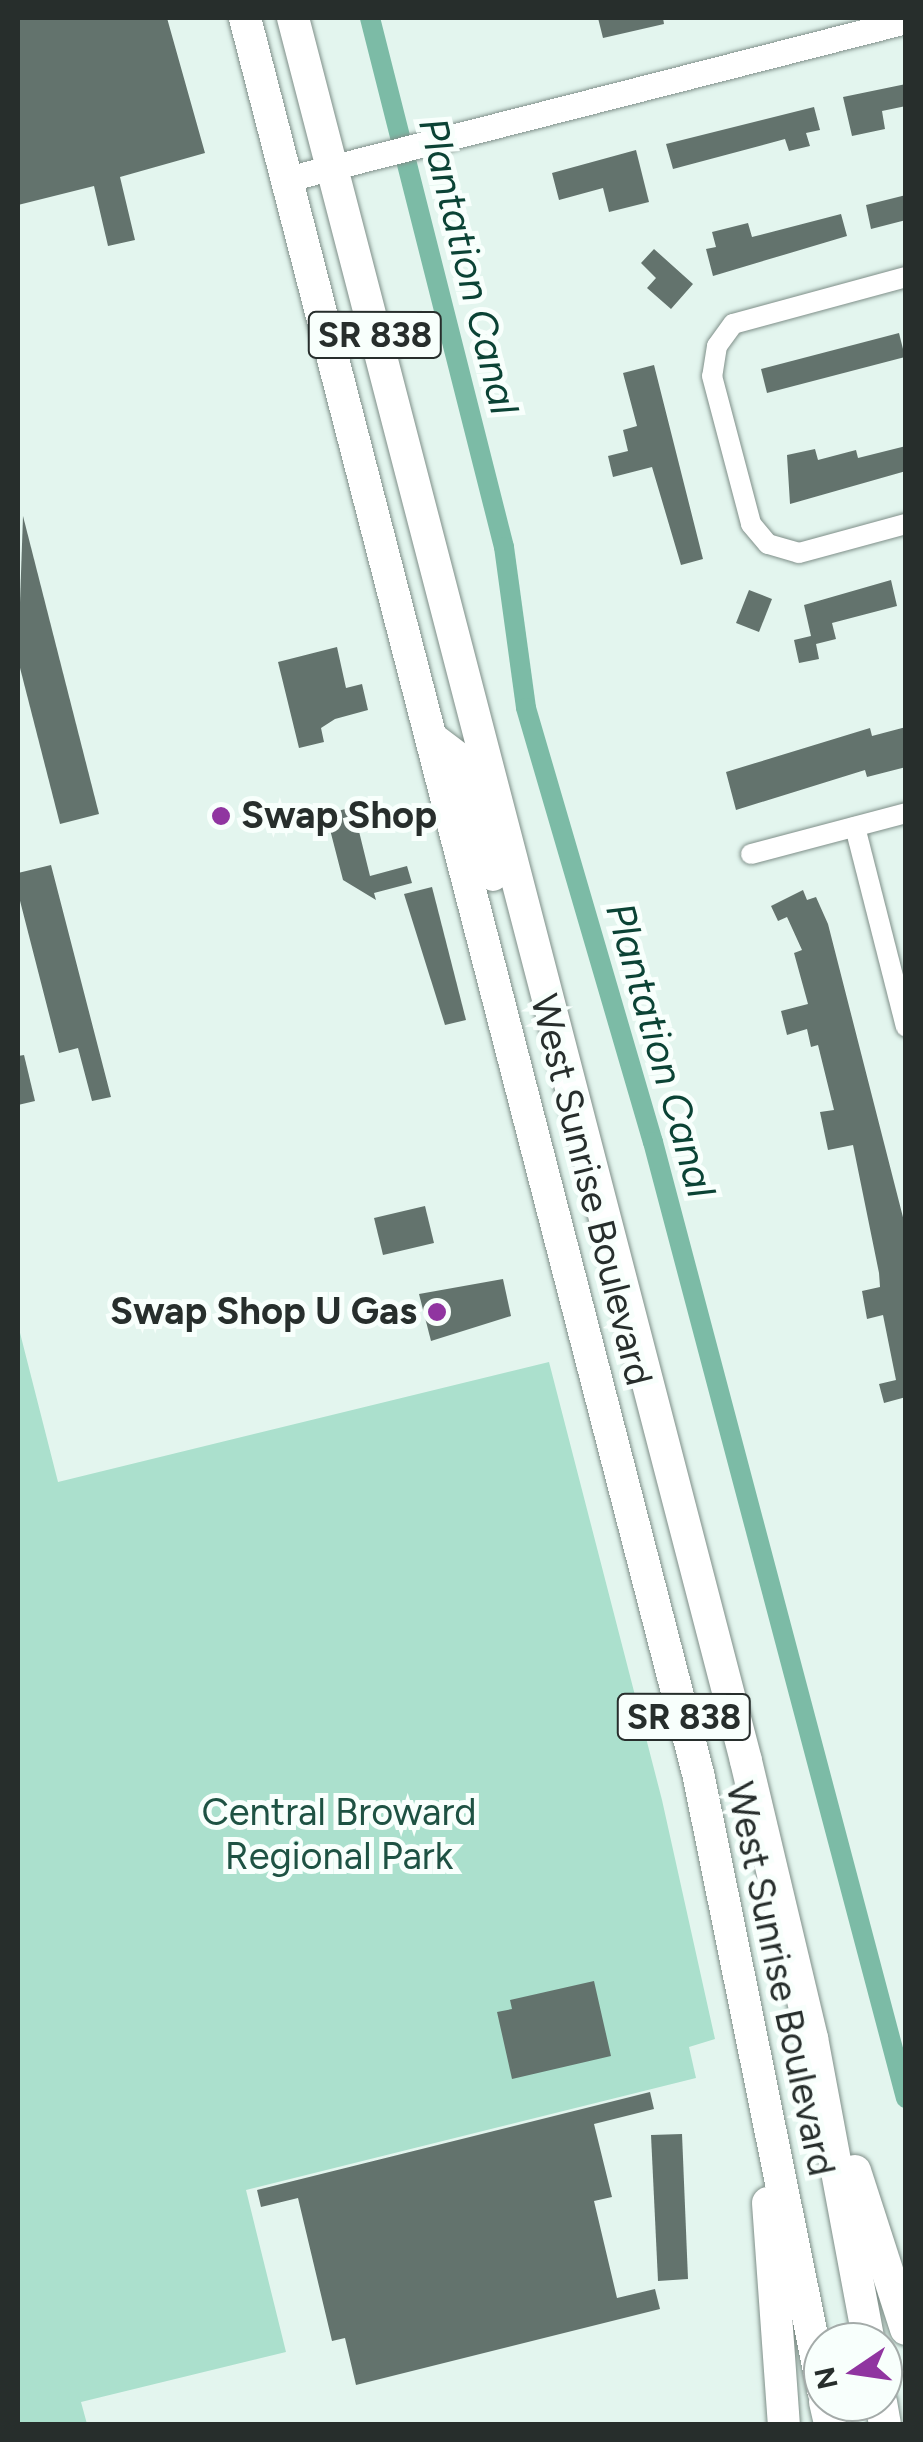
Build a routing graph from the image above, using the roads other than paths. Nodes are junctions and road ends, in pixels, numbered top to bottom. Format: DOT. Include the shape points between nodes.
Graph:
graph roads {
  1 [pos="245,18"];
  2 [pos="293,18"];
  3 [pos="906,21"];
  4 [pos="332,167"];
  5 [pos="286,179"];
  6 [pos="906,277"];
  7 [pos="906,524"];
  8 [pos="433,739"];
  9 [pos="906,814"];
  10 [pos="855,826"];
  11 [pos="751,854"];
  12 [pos="906,1027"];
  13 [pos="564,1060"];
  14 [pos="812,2038"];
  15 [pos="761,2083"];
  16 [pos="809,2322"];
  17 [pos="865,2322"];
  18 [pos="906,2329"];
  19 [pos="784,2424"];
  1 -- 5 [label="main road, West Sunrise Boulevard / SR 838"];
  2 -- 4 [label="main road, West Sunrise Boulevard / SR 838"];
  3 -- 4 [label="street"];
  4 -- 5 [label="street"];
  4 -- 13 [label="main road, West Sunrise Boulevard / SR 838"];
  5 -- 8 [label="main road, West Sunrise Boulevard / SR 838"];
  6 -- 7 [label="street" via="733,324 717,346 717,394 752,524 768,544 799,552"];
  8 -- 13 [label="main road" via="462,762 542,1038"];
  8 -- 15 [label="main road, West Sunrise Boulevard / SR 838" via="693,1756"];
  9 -- 10 [label="street"];
  10 -- 11 [label="street"];
  10 -- 12 [label="street"];
  13 -- 14 [label="main road, West Sunrise Boulevard / SR 838"];
  14 -- 17 [label="main road, West Sunrise Boulevard / SR 838"];
  14 -- 18 [label="main road"];
  15 -- 16 [label="main road, West Sunrise Boulevard / SR 838"];
  15 -- 19 [label="main road"];
}
